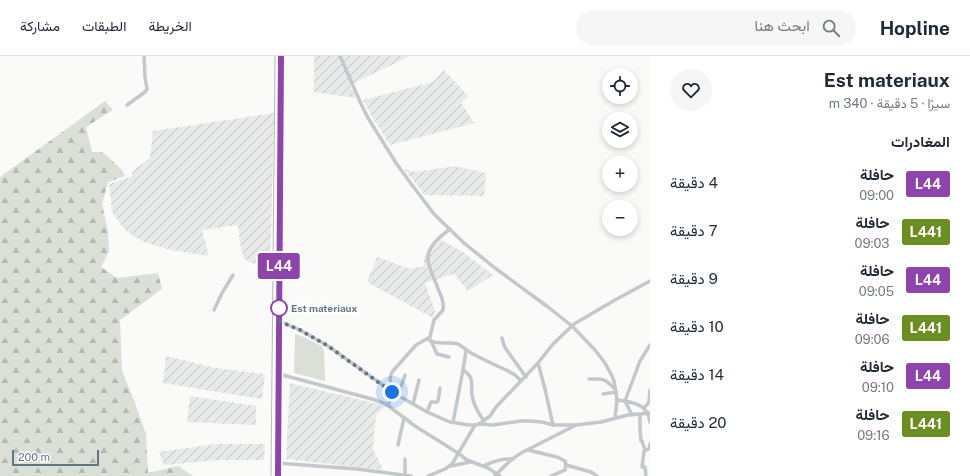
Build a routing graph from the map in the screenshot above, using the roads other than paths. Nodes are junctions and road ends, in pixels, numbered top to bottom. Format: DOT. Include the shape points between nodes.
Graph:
graph roads {
  1 [pos="144,56"];
  2 [pos="278,56"];
  3 [pos="281,56"];
  4 [pos="340,56"];
  5 [pos="128,105"];
  6 [pos="450,229"];
  7 [pos="233,275"];
  8 [pos="650,281"];
  9 [pos="214,310"];
  10 [pos="279,321"];
  11 [pos="572,326"];
  12 [pos="502,338"];
  13 [pos="429,339"];
  14 [pos="650,345"];
  15 [pos="466,350"];
  16 [pos="449,357"];
  17 [pos="538,363"];
  18 [pos="463,370"];
  19 [pos="278,374"];
  20 [pos="406,375"];
  21 [pos="526,377"];
  22 [pos="589,379"];
  23 [pos="419,380"];
  24 [pos="522,381"];
  25 [pos="440,388"];
  26 [pos="650,390"];
  27 [pos="616,391"];
  28 [pos="395,393"];
  29 [pos="603,394"];
  30 [pos="617,400"];
  31 [pos="625,401"];
  32 [pos="413,404"];
  33 [pos="388,405"];
  34 [pos="644,408"];
  35 [pos="427,412"];
  36 [pos="649,413"];
  37 [pos="640,414"];
  38 [pos="632,415"];
  39 [pos="404,418"];
  40 [pos="615,418"];
  41 [pos="484,421"];
  42 [pos="453,422"];
  43 [pos="650,422"];
  44 [pos="477,424"];
  45 [pos="553,425"];
  46 [pos="576,425"];
  47 [pos="650,444"];
  48 [pos="398,445"];
  49 [pos="527,450"];
  50 [pos="645,450"];
  51 [pos="458,453"];
  52 [pos="405,459"];
  53 [pos="513,459"];
  54 [pos="471,461"];
  55 [pos="276,463"];
  56 [pos="566,465"];
  57 [pos="450,466"];
  58 [pos="483,466"];
  59 [pos="386,472"];
  60 [pos="497,475"];
  61 [pos="274,476"];
  62 [pos="278,476"];
  63 [pos="389,476"];
  64 [pos="405,476"];
  65 [pos="411,476"];
  66 [pos="428,476"];
  67 [pos="551,476"];
  68 [pos="597,476"];
  69 [pos="646,476"];
  1 -- 5 [label="street" via="147,89"];
  2 -- 55 [label="highway"];
  3 -- 10 [label="highway"];
  4 -- 6 [label="street" via="368,118 396,163 434,214"];
  6 -- 11 [label="street" via="464,243"];
  6 -- 13 [label="street" via="428,251 430,270 444,305 434,320"];
  7 -- 9 [label="street"];
  8 -- 11 [label="street"];
  10 -- 19 [label="highway"];
  10 -- 28 [label="street" via="328,346"];
  11 -- 17 [label="street"];
  11 -- 27 [label="street" via="605,363"];
  12 -- 21 [label="street" via="506,349"];
  13 -- 15 [label="street" via="436,343 460,345"];
  13 -- 16 [label="street" via="437,354"];
  13 -- 28 [label="street" via="416,345 392,372 390,378"];
  14 -- 31 [label="street" via="640,361"];
  15 -- 18 [label="street"];
  15 -- 24 [label="street" via="516,374"];
  17 -- 21 [label="street"];
  17 -- 45 [label="street"];
  18 -- 41 [label="street" via="470,377 472,395"];
  18 -- 42 [label="street"];
  19 -- 33 [label="street"];
  19 -- 55 [label="highway"];
  20 -- 28 [label="street"];
  21 -- 24 [label="street"];
  22 -- 27 [label="street" via="603,379"];
  23 -- 32 [label="street"];
  24 -- 41 [label="street"];
  25 -- 35 [label="street" via="438,401 430,402"];
  26 -- 34 [label="street" via="649,402"];
  27 -- 29 [label="street"];
  27 -- 30 [label="street"];
  28 -- 32 [label="street"];
  28 -- 33 [label="street"];
  30 -- 31 [label="street"];
  30 -- 40 [label="street"];
  31 -- 34 [label="street"];
  31 -- 38 [label="street"];
  32 -- 35 [label="street"];
  33 -- 39 [label="street"];
  34 -- 36 [label="street"];
  35 -- 42 [label="street"];
  36 -- 37 [label="street"];
  36 -- 43 [label="street"];
  37 -- 38 [label="street"];
  37 -- 50 [label="street" via="641,441"];
  38 -- 40 [label="street"];
  39 -- 48 [label="street"];
  39 -- 51 [label="street"];
  40 -- 46 [label="street"];
  41 -- 44 [label="street"];
  42 -- 44 [label="street"];
  44 -- 45 [label="street" via="530,421"];
  44 -- 51 [label="street"];
  45 -- 46 [label="street"];
  46 -- 49 [label="street"];
  47 -- 50 [label="street" via="649,449"];
  49 -- 53 [label="street"];
  49 -- 56 [label="street" via="557,457 564,460"];
  50 -- 69 [label="street" via="642,467 646,468"];
  51 -- 54 [label="street"];
  51 -- 57 [label="street"];
  52 -- 64 [label="street"];
  53 -- 58 [label="street"];
  53 -- 60 [label="street"];
  54 -- 57 [label="street"];
  54 -- 58 [label="street"];
  55 -- 59 [label="street"];
  55 -- 61 [label="highway"];
  55 -- 62 [label="highway"];
  56 -- 67 [label="street" via="565,470"];
  56 -- 68 [label="street"];
  57 -- 66 [label="street"];
  58 -- 60 [label="street"];
  59 -- 63 [label="street"];
  59 -- 64 [label="street"];
  64 -- 65 [label="street"];
}
